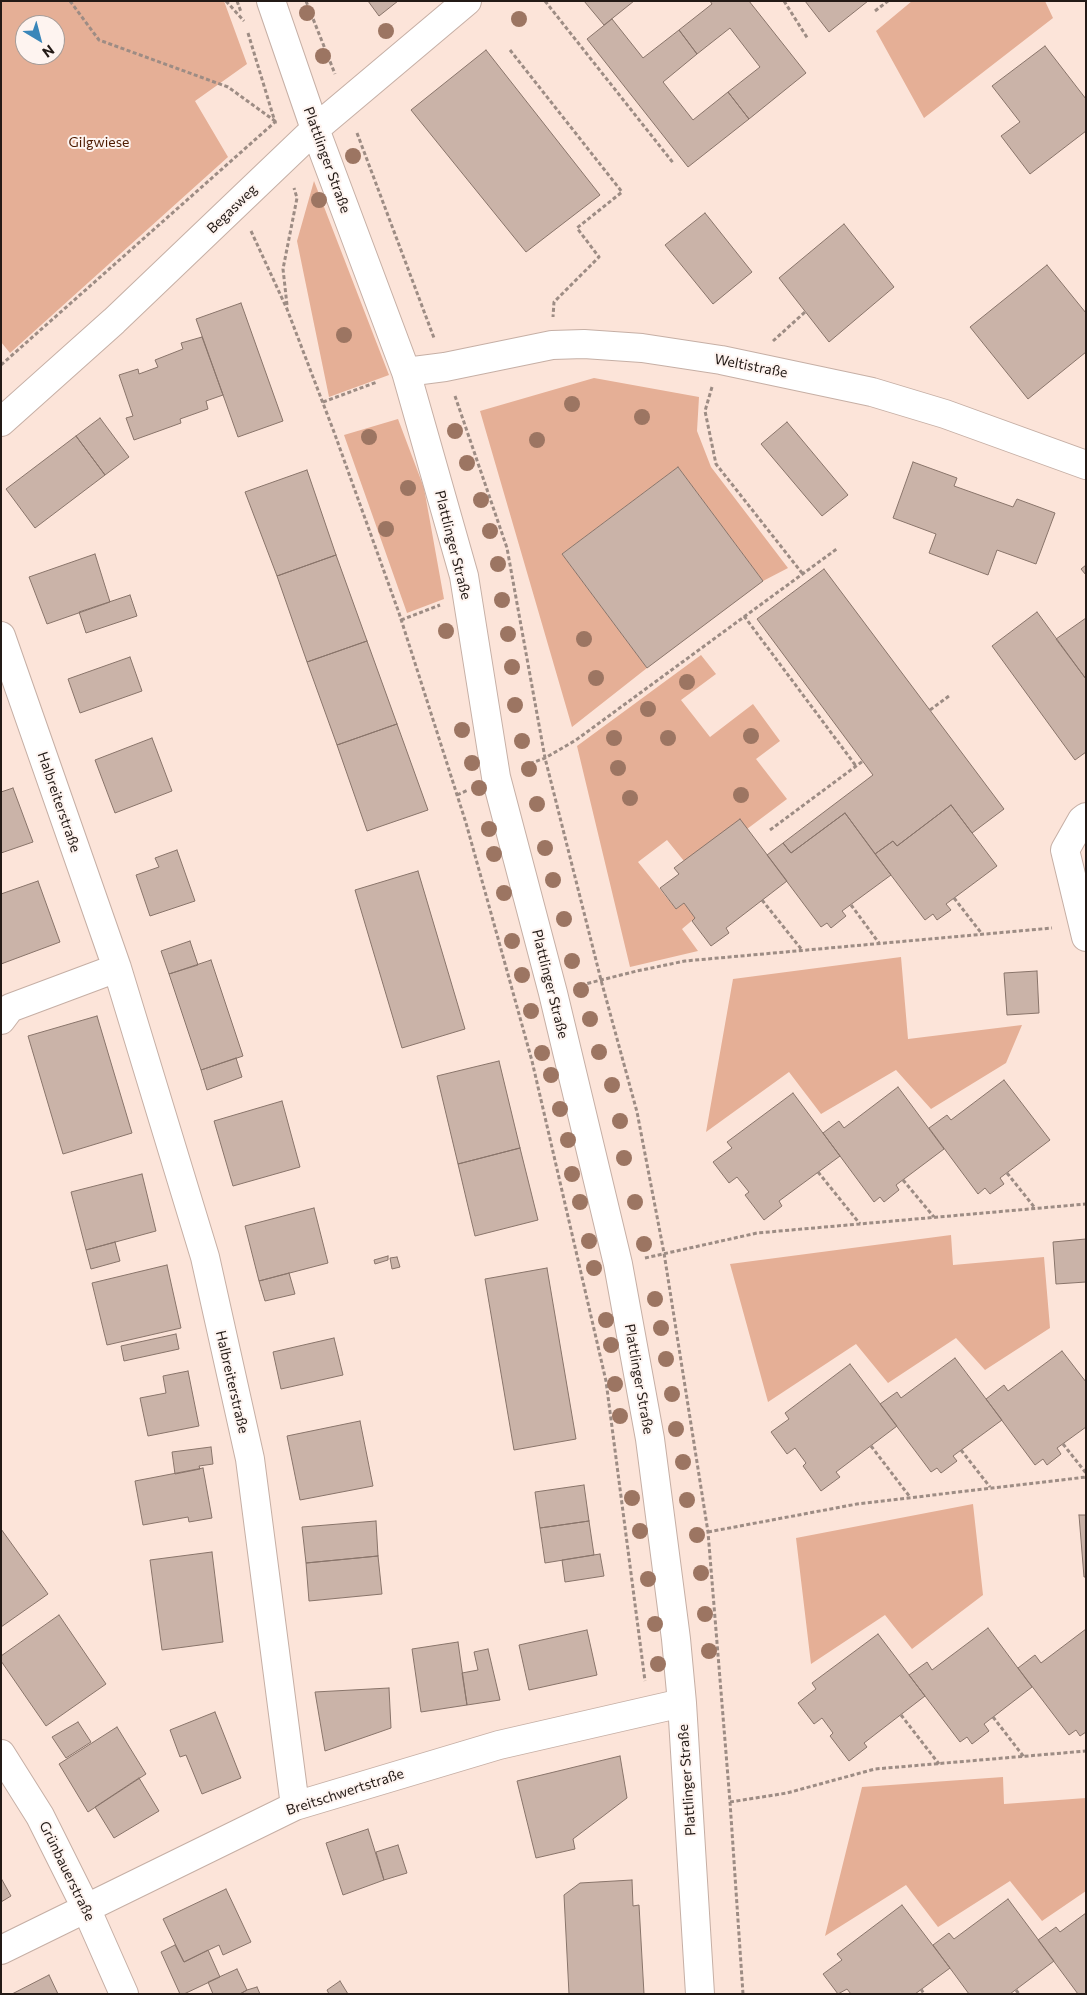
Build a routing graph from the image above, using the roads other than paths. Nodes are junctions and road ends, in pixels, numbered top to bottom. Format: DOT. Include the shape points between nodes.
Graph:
graph roads {
  1 [pos="270,1"];
  2 [pos="467,1"];
  3 [pos="315,129"];
  4 [pos="406,372"];
  5 [pos="1,422"];
  6 [pos="1086,465"];
  7 [pos="1,636"];
  8 [pos="1086,817"];
  9 [pos="1084,931"];
  10 [pos="117,968"];
  11 [pos="1,1020"];
  12 [pos="682,1703"];
  13 [pos="1,1754"];
  14 [pos="294,1806"];
  15 [pos="86,1908"];
  16 [pos="1,1950"];
  17 [pos="124,1994"];
  18 [pos="700,1994"];
  1 -- 3 [label="street, Plattlinger Straße"];
  2 -- 3 [label="street, Begasweg"];
  3 -- 4 [label="street, Plattlinger Straße"];
  3 -- 5 [label="street, Begasweg" via="114,321"];
  4 -- 6 [label="street, Weltistraße" via="552,345 642,348 721,360 872,392 945,414"];
  4 -- 12 [label="street, Plattlinger Straße" via="464,576 496,777 553,993 618,1264 650,1439"];
  7 -- 10 [label="street, Halbreiterstraße"];
  8 -- 9 [label="street" via="1065,850"];
  10 -- 11 [label="street" via="10,1008"];
  10 -- 14 [label="street, Halbreiterstraße" via="205,1258 250,1459"];
  12 -- 14 [label="street, Breitschwertstraße" via="499,1745"];
  12 -- 18 [label="street, Plattlinger Straße"];
  13 -- 15 [label="street, Grünbauerstraße" via="40,1816"];
  14 -- 15 [label="street, Breitschwertstraße"];
  15 -- 16 [label="street, Breitschwertstraße"];
  15 -- 17 [label="street, Grünbauerstraße"];
}
